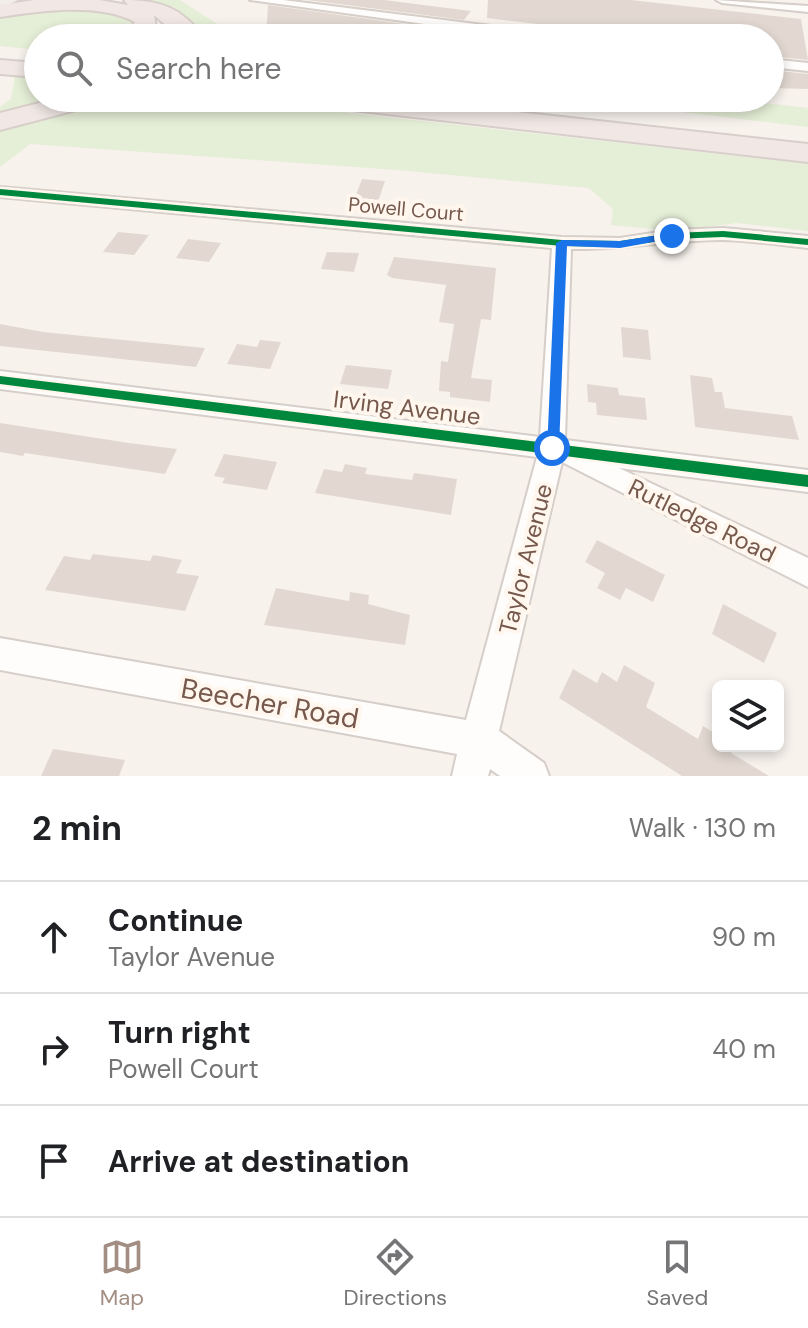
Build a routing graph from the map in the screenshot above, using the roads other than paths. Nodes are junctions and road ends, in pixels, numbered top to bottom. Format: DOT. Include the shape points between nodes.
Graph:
graph roads {
  1 [pos="9,0"];
  2 [pos="134,0"];
  3 [pos="256,0"];
  4 [pos="722,0"];
  5 [pos="0,3"];
  6 [pos="808,9"];
  7 [pos="0,11"];
  8 [pos="145,24"];
  9 [pos="180,24"];
  10 [pos="445,24"];
  11 [pos="0,53"];
  12 [pos="24,54"];
  13 [pos="784,64"];
  14 [pos="0,67"];
  15 [pos="808,67"];
  16 [pos="24,69"];
  17 [pos="0,76"];
  18 [pos="0,101"];
  19 [pos="38,112"];
  20 [pos="442,112"];
  21 [pos="607,112"];
  22 [pos="0,122"];
  23 [pos="808,133"];
  24 [pos="808,153"];
  25 [pos="0,192"];
  26 [pos="808,242"];
  27 [pos="562,243"];
  28 [pos="0,380"];
  29 [pos="552,448"];
  30 [pos="808,481"];
  31 [pos="808,573"];
  32 [pos="0,654"];
  33 [pos="482,741"];
  34 [pos="470,776"];
  35 [pos="531,776"];
  1 -- 5 [label="main road"];
  2 -- 9 [label="highway" via="169,13"];
  3 -- 10 [label="street"];
  4 -- 6 [label="street"];
  7 -- 8 [label="highway" via="70,2 121,6 138,11"];
  11 -- 12 [label="highway"];
  13 -- 15 [label="street"];
  14 -- 16 [label="highway"];
  17 -- 18 [label="highway" via="9,85"];
  19 -- 22 [label="highway"];
  20 -- 24 [label="highway"];
  21 -- 23 [label="highway"];
  25 -- 27 [label="street, Powell Court"];
  26 -- 27 [label="street, Powell Court" via="723,234 620,244"];
  27 -- 29 [label="street, Taylor Avenue"];
  28 -- 29 [label="street, Irving Avenue"];
  29 -- 30 [label="street, Irving Avenue"];
  29 -- 31 [label="street, Rutledge Road"];
  29 -- 33 [label="street, Taylor Avenue"];
  32 -- 33 [label="street, Beecher Road"];
  33 -- 34 [label="street, Taylor Avenue"];
  33 -- 35 [label="street, Beecher Road"];
}
